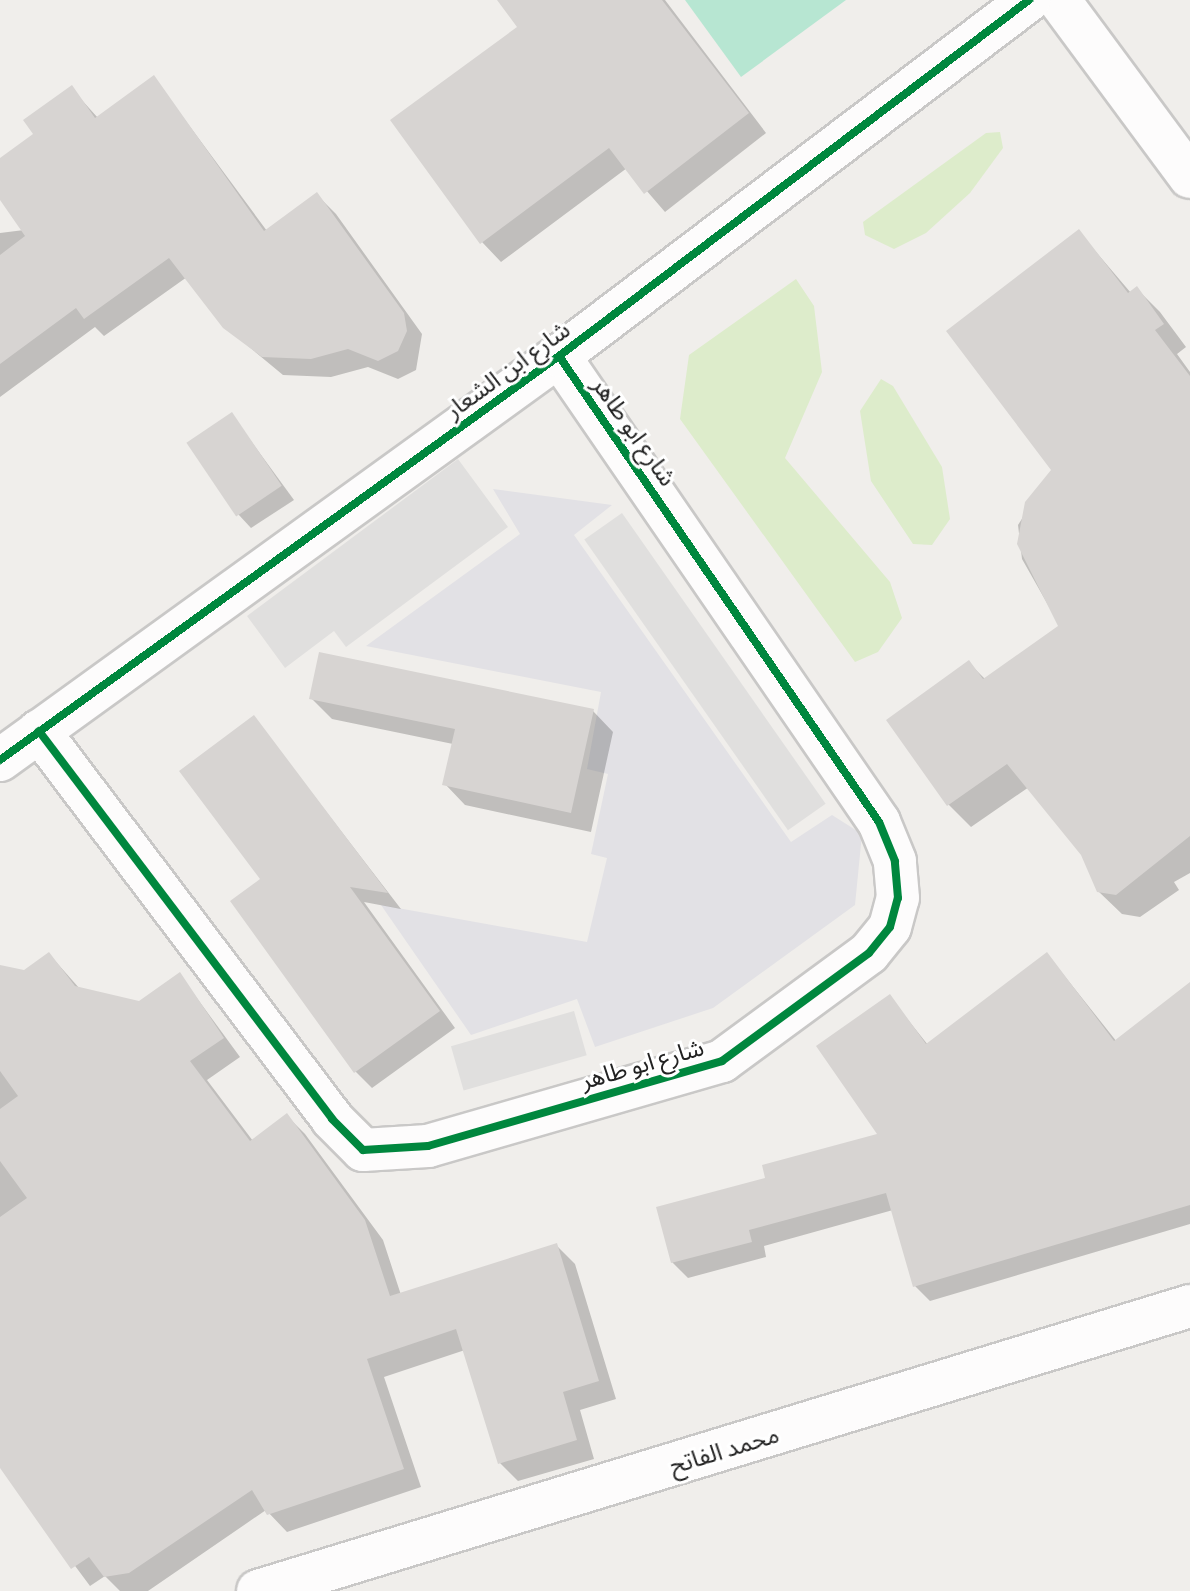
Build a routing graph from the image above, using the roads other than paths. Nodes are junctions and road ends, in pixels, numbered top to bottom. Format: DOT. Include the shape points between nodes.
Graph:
graph roads {
  1 [pos="1029,0"];
  2 [pos="1059,0"];
  3 [pos="1190,177"];
  4 [pos="559,356"];
  5 [pos="39,731"];
  6 [pos="0,760"];
  7 [pos="1190,1306"];
  8 [pos="258,1591"];
  1 -- 4 [label="street, شارع ابن الشعار"];
  2 -- 3 [label="street"];
  4 -- 5 [label="street, شارع ابن الشعار"];
  4 -- 5 [label="street, شارع ابو طاهر" via="871,810 895,861 898,898 890,927 869,953 722,1061 428,1146 363,1150 332,1119"];
  5 -- 6 [label="street, شارع ابن الشعار"];
  7 -- 8 [label="street, محمد الفاتح"];
}
